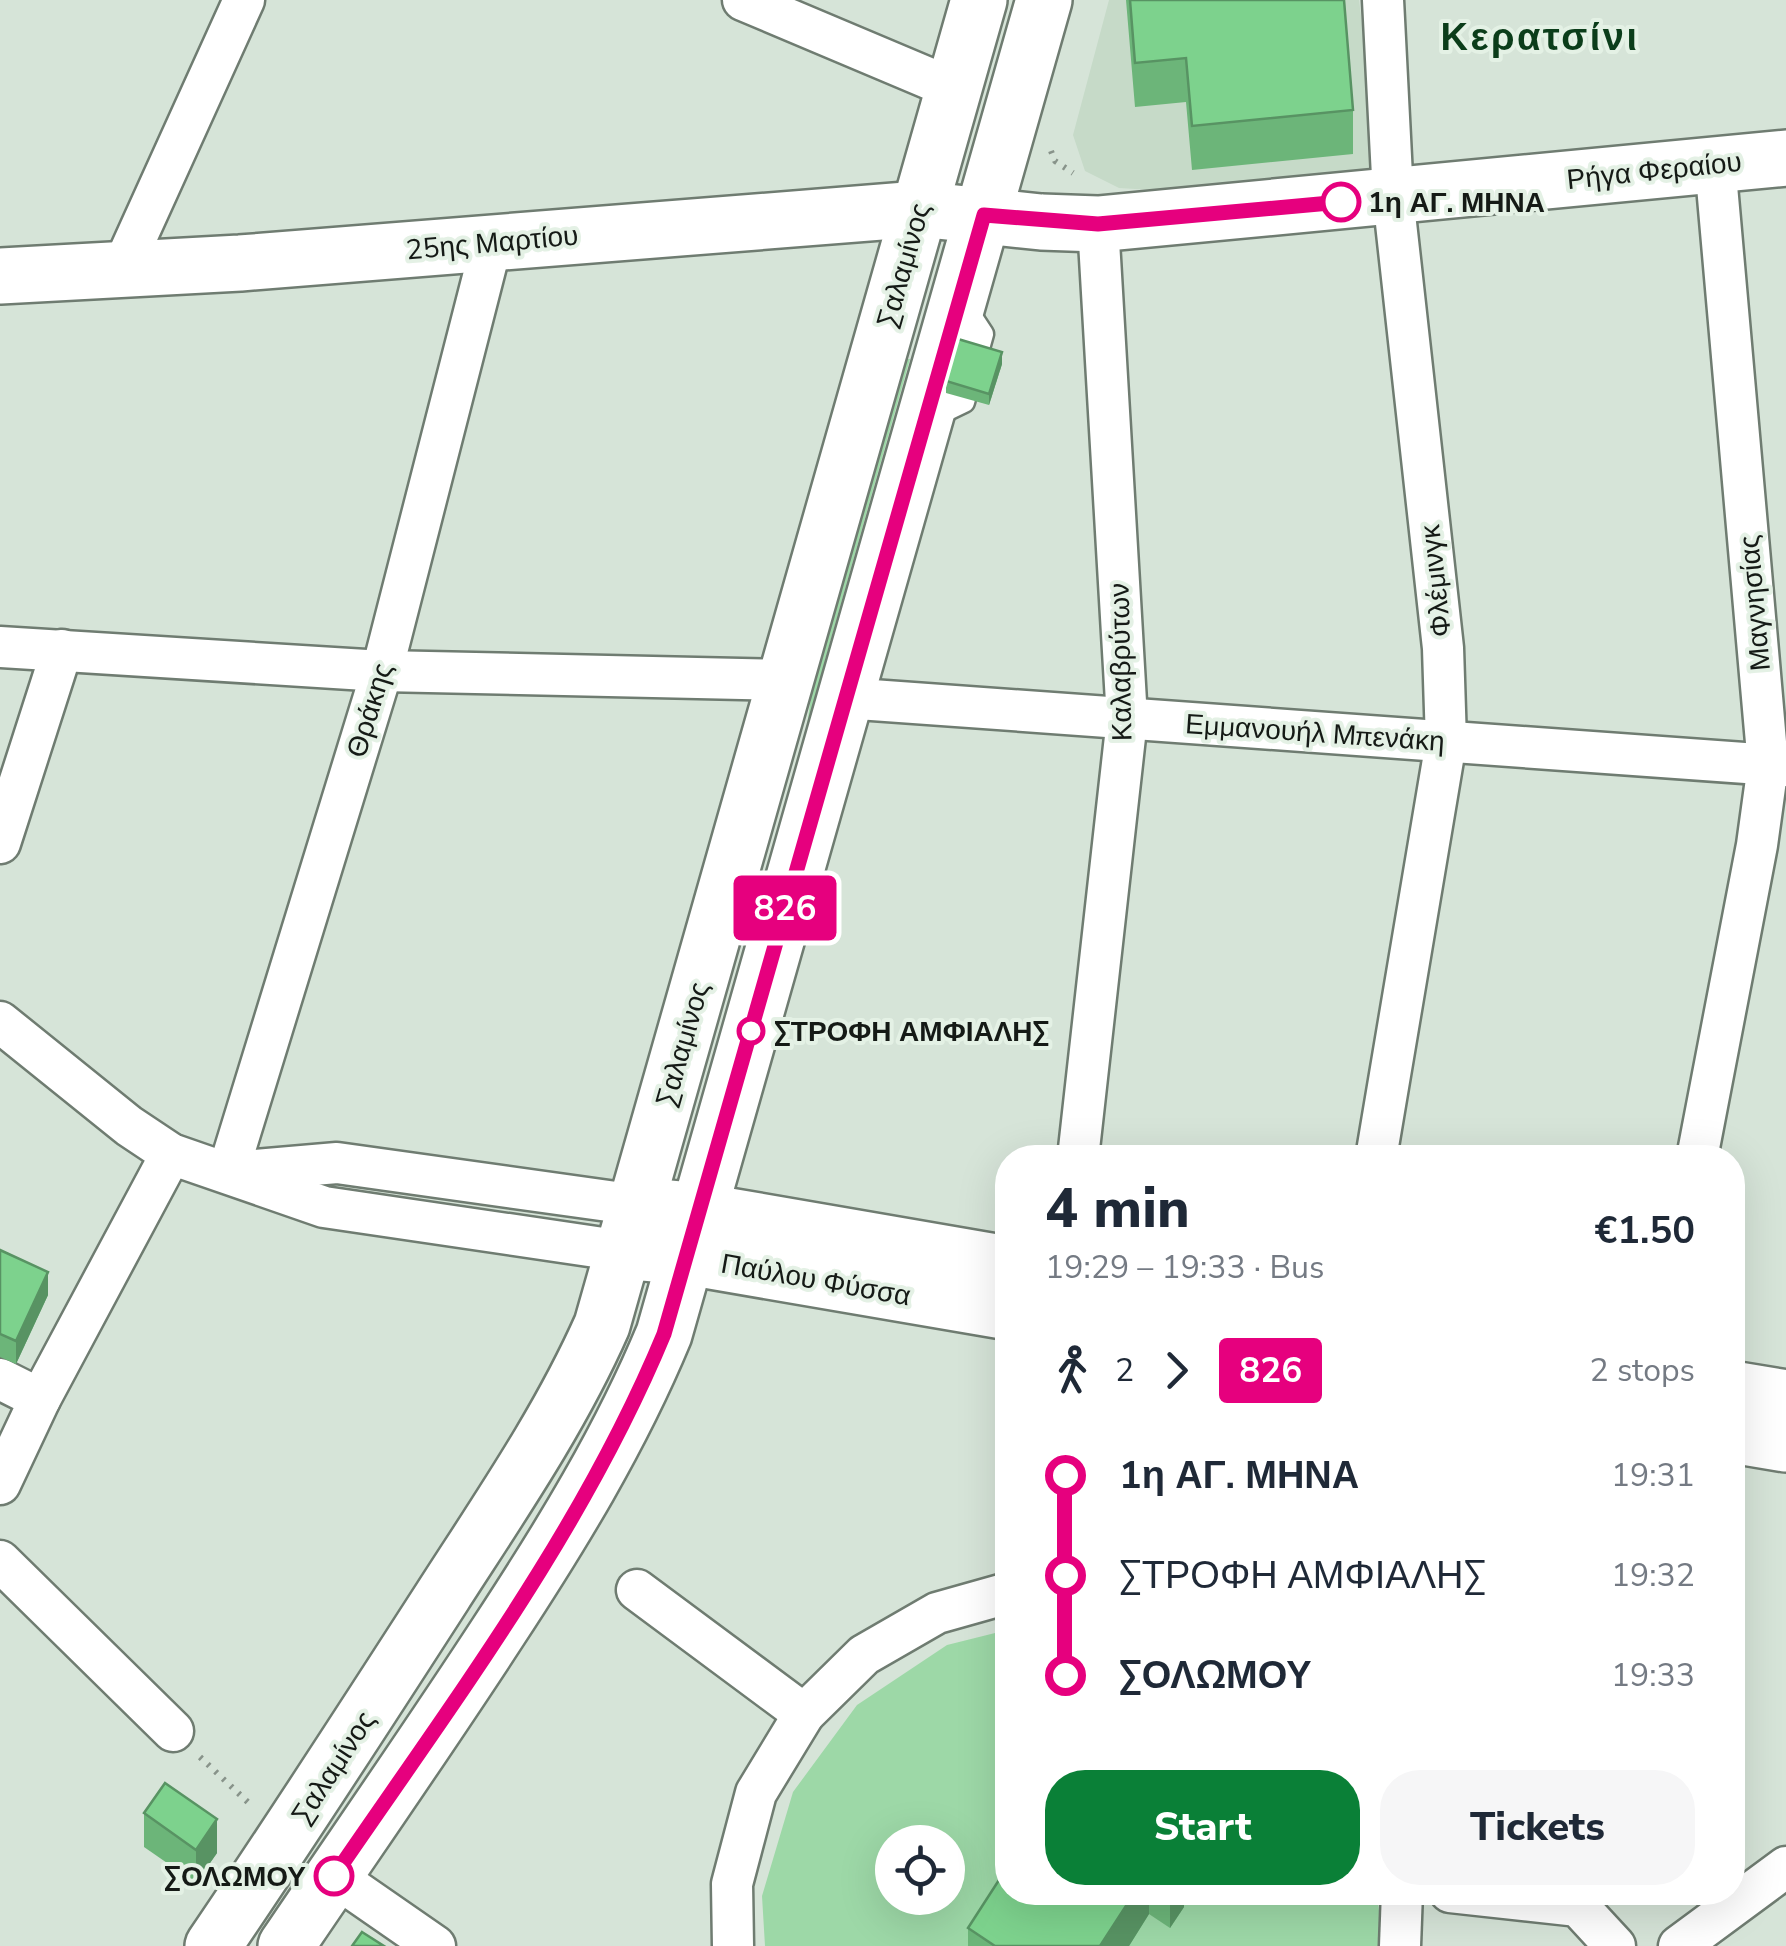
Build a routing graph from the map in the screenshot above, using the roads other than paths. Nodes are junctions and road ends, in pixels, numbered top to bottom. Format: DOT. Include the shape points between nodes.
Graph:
graph roads {
  1 [pos="244,0"];
  2 [pos="743,0"];
  3 [pos="978,0"];
  4 [pos="1044,0"];
  5 [pos="1383,0"];
  6 [pos="954,89"];
  7 [pos="1786,158"];
  8 [pos="1715,164"];
  9 [pos="1393,196"];
  10 [pos="918,209"];
  11 [pos="984,215"];
  12 [pos="1098,224"];
  13 [pos="492,242"];
  14 [pos="122,268"];
  15 [pos="0,276"];
  16 [pos="0,647"];
  17 [pos="62,650"];
  18 [pos="382,671"];
  19 [pos="785,680"];
  20 [pos="844,698"];
  21 [pos="1127,719"];
  22 [pos="1446,742"];
  23 [pos="1777,766"];
  24 [pos="0,842"];
  25 [pos="0,1022"];
  26 [pos="1079,1145"];
  27 [pos="1378,1145"];
  28 [pos="1699,1145"];
  29 [pos="172,1154"];
  30 [pos="228,1172"];
  31 [pos="630,1228"];
  32 [pos="693,1234"];
  33 [pos="995,1263"];
  34 [pos="995,1309"];
  35 [pos="0,1380"];
  36 [pos="1745,1391"];
  37 [pos="1786,1398"];
  38 [pos="40,1399"];
  39 [pos="1745,1437"];
  40 [pos="1786,1444"];
  41 [pos="0,1484"];
  42 [pos="0,1561"];
  43 [pos="637,1590"];
  44 [pos="995,1597"];
  45 [pos="804,1714"];
  46 [pos="173,1731"];
  47 [pos="1786,1867"];
  48 [pos="334,1876"];
  49 [pos="1745,1897"];
  50 [pos="1402,1905"];
  51 [pos="1578,1905"];
  52 [pos="1584,1905"];
  53 [pos="1735,1905"];
  54 [pos="213,1946"];
  55 [pos="286,1946"];
  56 [pos="435,1946"];
  57 [pos="733,1946"];
  58 [pos="1400,1946"];
  59 [pos="1570,1946"];
  60 [pos="1615,1946"];
  61 [pos="1679,1946"];
  1 -- 14 [label="street"];
  2 -- 6 [label="street"];
  3 -- 6 [label="main road, Σαλαμίνος"];
  4 -- 11 [label="main road"];
  5 -- 9 [label="street, Φλέμινγκ"];
  6 -- 10 [label="main road, Σαλαμίνος"];
  7 -- 8 [label="main road, Ρήγα Φεραίου"];
  8 -- 9 [label="main road, Ρήγα Φεραίου"];
  8 -- 23 [label="street, Μαγνησίας"];
  9 -- 12 [label="main road, Ρήγα Φεραίου"];
  9 -- 22 [label="street, Φλέμινγκ" via="1442,648"];
  10 -- 11 [label="main road, 25ης Μαρτίου"];
  10 -- 13 [label="main road, 25ης Μαρτίου"];
  10 -- 19 [label="main road, Σαλαμίνος"];
  11 -- 12 [label="main road, Ρήγα Φεραίου"];
  11 -- 20 [label="main road"];
  12 -- 21 [label="street, Καλαβρύτων"];
  13 -- 14 [label="main road, 25ης Μαρτίου"];
  13 -- 18 [label="street, Θράκης"];
  14 -- 15 [label="main road, 25ης Μαρτίου"];
  16 -- 17 [label="street"];
  17 -- 18 [label="street"];
  17 -- 24 [label="street"];
  18 -- 19 [label="street"];
  18 -- 30 [label="street, Θράκης"];
  19 -- 31 [label="main road, Σαλαμίνος"];
  20 -- 21 [label="street, Εμμανουήλ Μπενάκη"];
  20 -- 32 [label="main road"];
  21 -- 22 [label="street, Εμμανουήλ Μπενάκη"];
  21 -- 26 [label="street, Καλαβρύτων"];
  22 -- 23 [label="street, Εμμανουήλ Μπενάκη"];
  22 -- 27 [label="street, Φλέμινγκ"];
  23 -- 28 [label="street, Μαγνησίας"];
  25 -- 29 [label="street"];
  29 -- 30 [label="street"];
  29 -- 38 [label="street"];
  30 -- 31 [label="street" via="324,1207"];
  31 -- 32 [label="main road, Παύλου Φύσσα"];
  31 -- 54 [label="main road, Σαλαμίνος" via="602,1325 571,1390"];
  32 -- 33 [label="main road, Παύλου Φύσσα"];
  32 -- 34 [label="main road, Παύλου Φύσσα"];
  32 -- 48 [label="main road" via="664,1334 614,1442 551,1551"];
  35 -- 38 [label="street"];
  36 -- 37 [label="main road"];
  38 -- 41 [label="street"];
  39 -- 40 [label="main road"];
  42 -- 46 [label="street"];
  43 -- 45 [label="street"];
  44 -- 45 [label="street" via="937,1613 864,1655"];
  45 -- 57 [label="street" via="756,1794 732,1884"];
  47 -- 49 [label="street"];
  48 -- 55 [label="main road"];
  48 -- 56 [label="street"];
  50 -- 58 [label="street"];
  51 -- 59 [label="street"];
  52 -- 60 [label="street"];
  53 -- 61 [label="street"];
}
